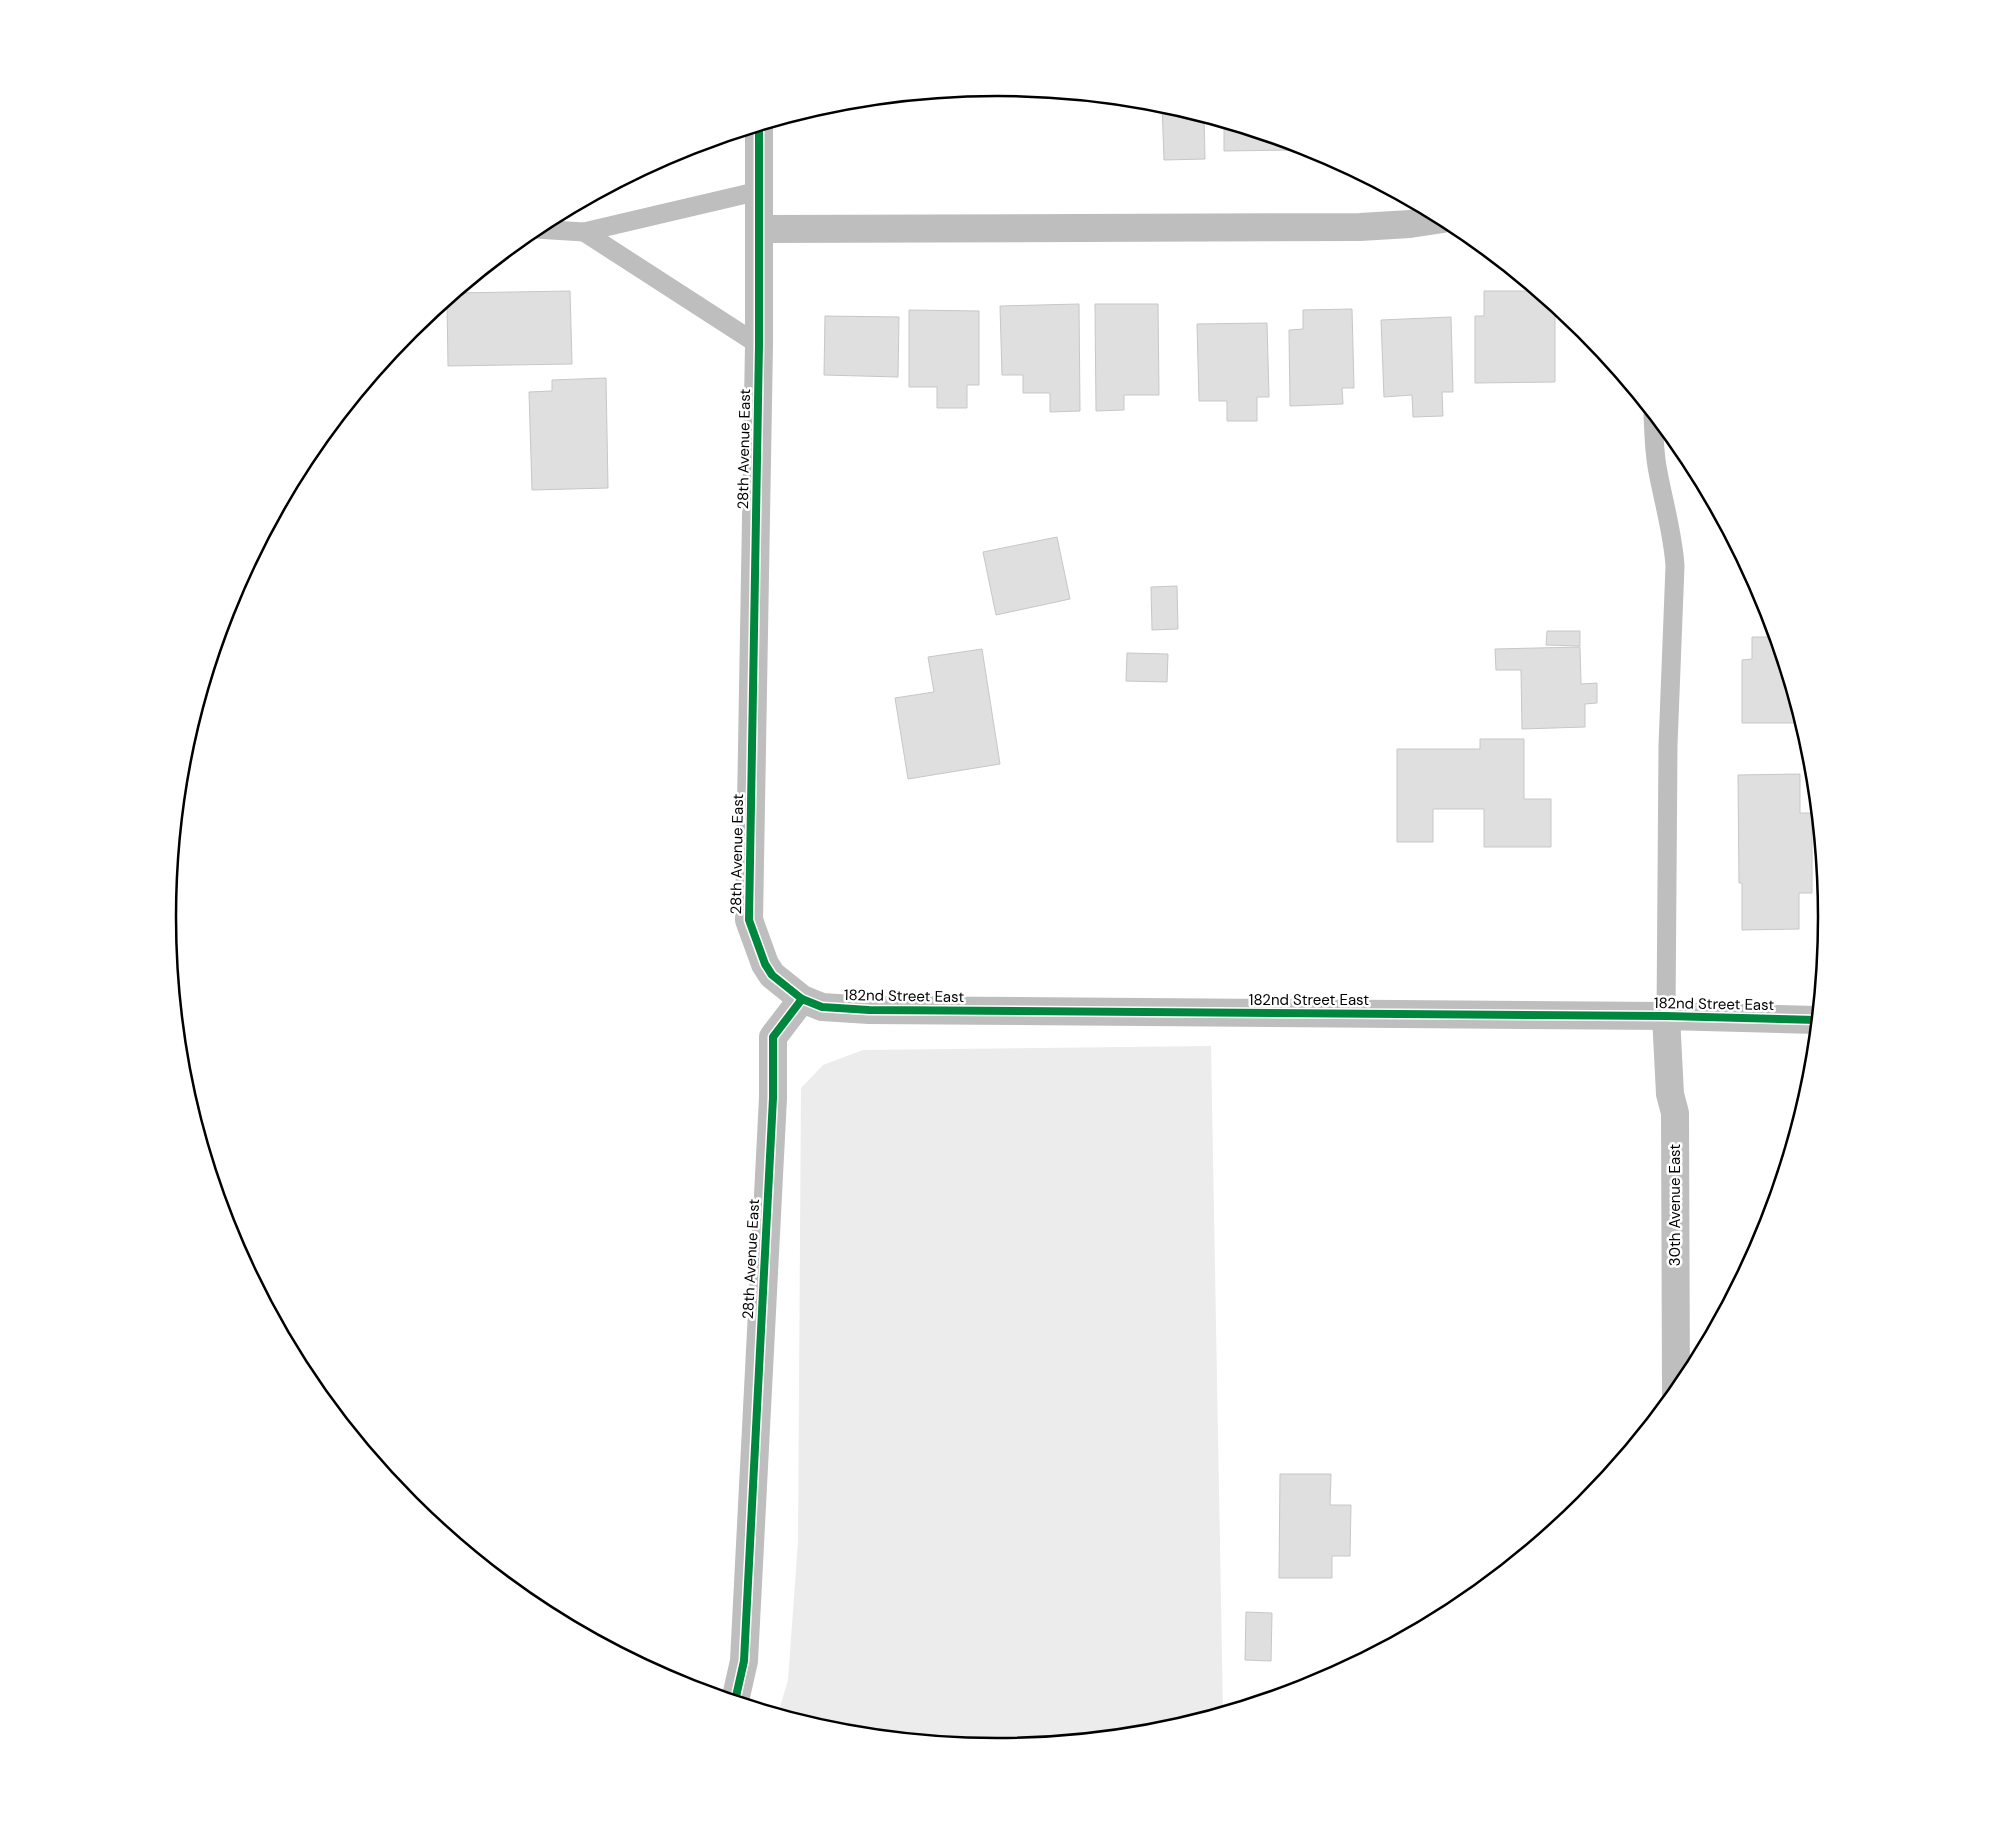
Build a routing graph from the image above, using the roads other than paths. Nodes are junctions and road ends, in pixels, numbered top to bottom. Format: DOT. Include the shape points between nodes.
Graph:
graph roads {
  1 [pos="760,132"];
  2 [pos="759,191"];
  3 [pos="1431,221"];
  4 [pos="759,229"];
  5 [pos="549,230"];
  6 [pos="584,232"];
  7 [pos="759,345"];
  8 [pos="1653,424"];
  9 [pos="802,999"];
  10 [pos="1666,1016"];
  11 [pos="1812,1020"];
  12 [pos="1676,1380"];
  13 [pos="736,1696"];
  1 -- 2 [label="street, 28th Avenue East"];
  2 -- 4 [label="street, 28th Avenue East"];
  2 -- 6 [label="lane"];
  3 -- 4 [label="street" via="1360,227"];
  4 -- 7 [label="street, 28th Avenue East"];
  5 -- 6 [label="lane"];
  6 -- 7 [label="lane"];
  7 -- 9 [label="street, 28th Avenue East" via="749,920 772,975"];
  8 -- 10 [label="lane" via="1657,471 1674,544 1675,566 1668,755"];
  9 -- 10 [label="street, 182nd Street East" via="822,1007 869,1010"];
  9 -- 13 [label="street, 28th Avenue East" via="774,1037 744,1661"];
  10 -- 11 [label="street, 182nd Street East"];
  10 -- 12 [label="street, 30th Avenue East" via="1670,1094 1675,1113"];
}
